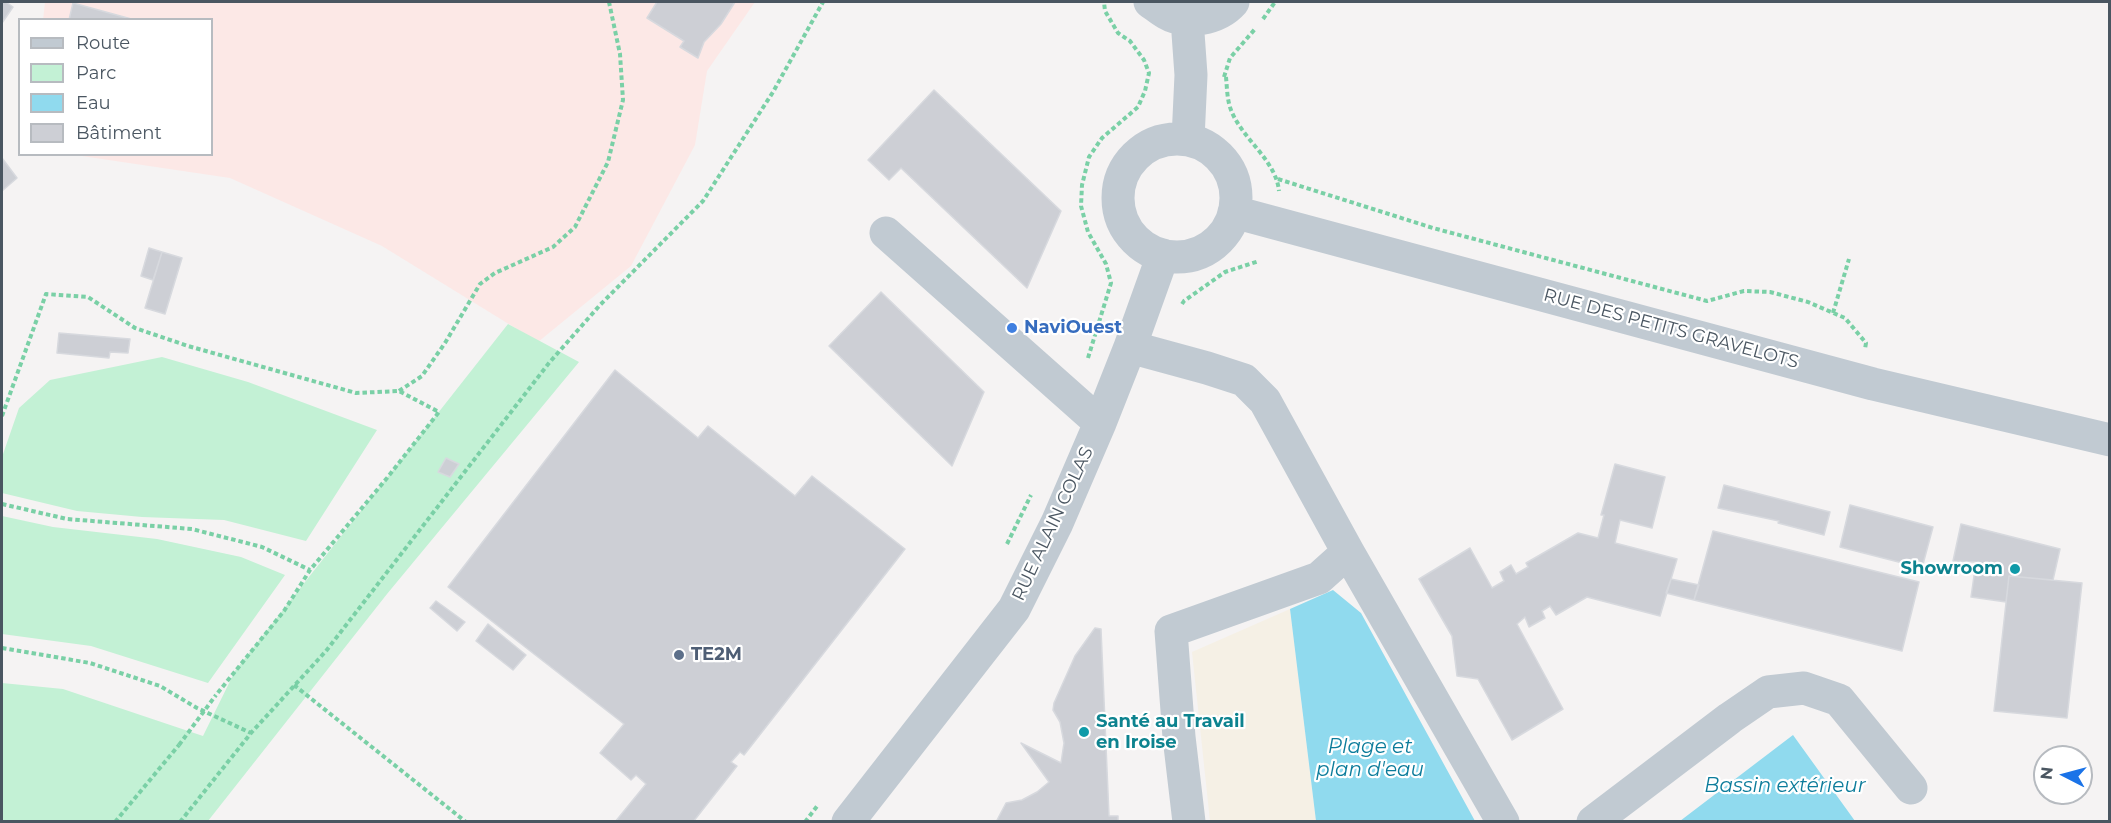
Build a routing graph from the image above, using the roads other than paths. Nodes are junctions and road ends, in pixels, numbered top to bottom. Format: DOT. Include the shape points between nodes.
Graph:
graph roads {
  1 [pos="1150,2"];
  2 [pos="1233,2"];
  3 [pos="1187,20"];
  4 [pos="1188,140"];
  5 [pos="1234,212"];
  6 [pos="886,233"];
  7 [pos="1163,255"];
  8 [pos="1130,347"];
  9 [pos="1100,423"];
  10 [pos="2109,440"];
  11 [pos="1348,552"];
  12 [pos="1911,788"];
  13 [pos="848,822"];
  14 [pos="1189,822"];
  15 [pos="1503,822"];
  16 [pos="1593,822"];
  1 -- 3 [label="street" via="1167,14"];
  2 -- 3 [label="street" via="1210,17"];
  3 -- 4 [label="street" via="1191,75"];
  4 -- 5 [label="street" via="1206,146 1231,174"];
  4 -- 7 [label="street" via="1148,146 1133,158 1122,176 1118,195 1120,216 1144,247"];
  5 -- 7 [label="street" via="1215,243 1199,252"];
  5 -- 10 [label="street, RUE DES PETITS GRAVELOTS" via="1858,380"];
  6 -- 9 [label="street"];
  7 -- 8 [label="street, RUE ALAIN COLAS"];
  8 -- 9 [label="street, RUE ALAIN COLAS"];
  8 -- 11 [label="street" via="1244,380 1265,401"];
  9 -- 13 [label="street, RUE ALAIN COLAS" via="1014,609"];
  11 -- 14 [label="street" via="1319,578 1171,631"];
  11 -- 15 [label="street"];
  12 -- 16 [label="street" via="1839,700 1804,688 1768,692"];
}
